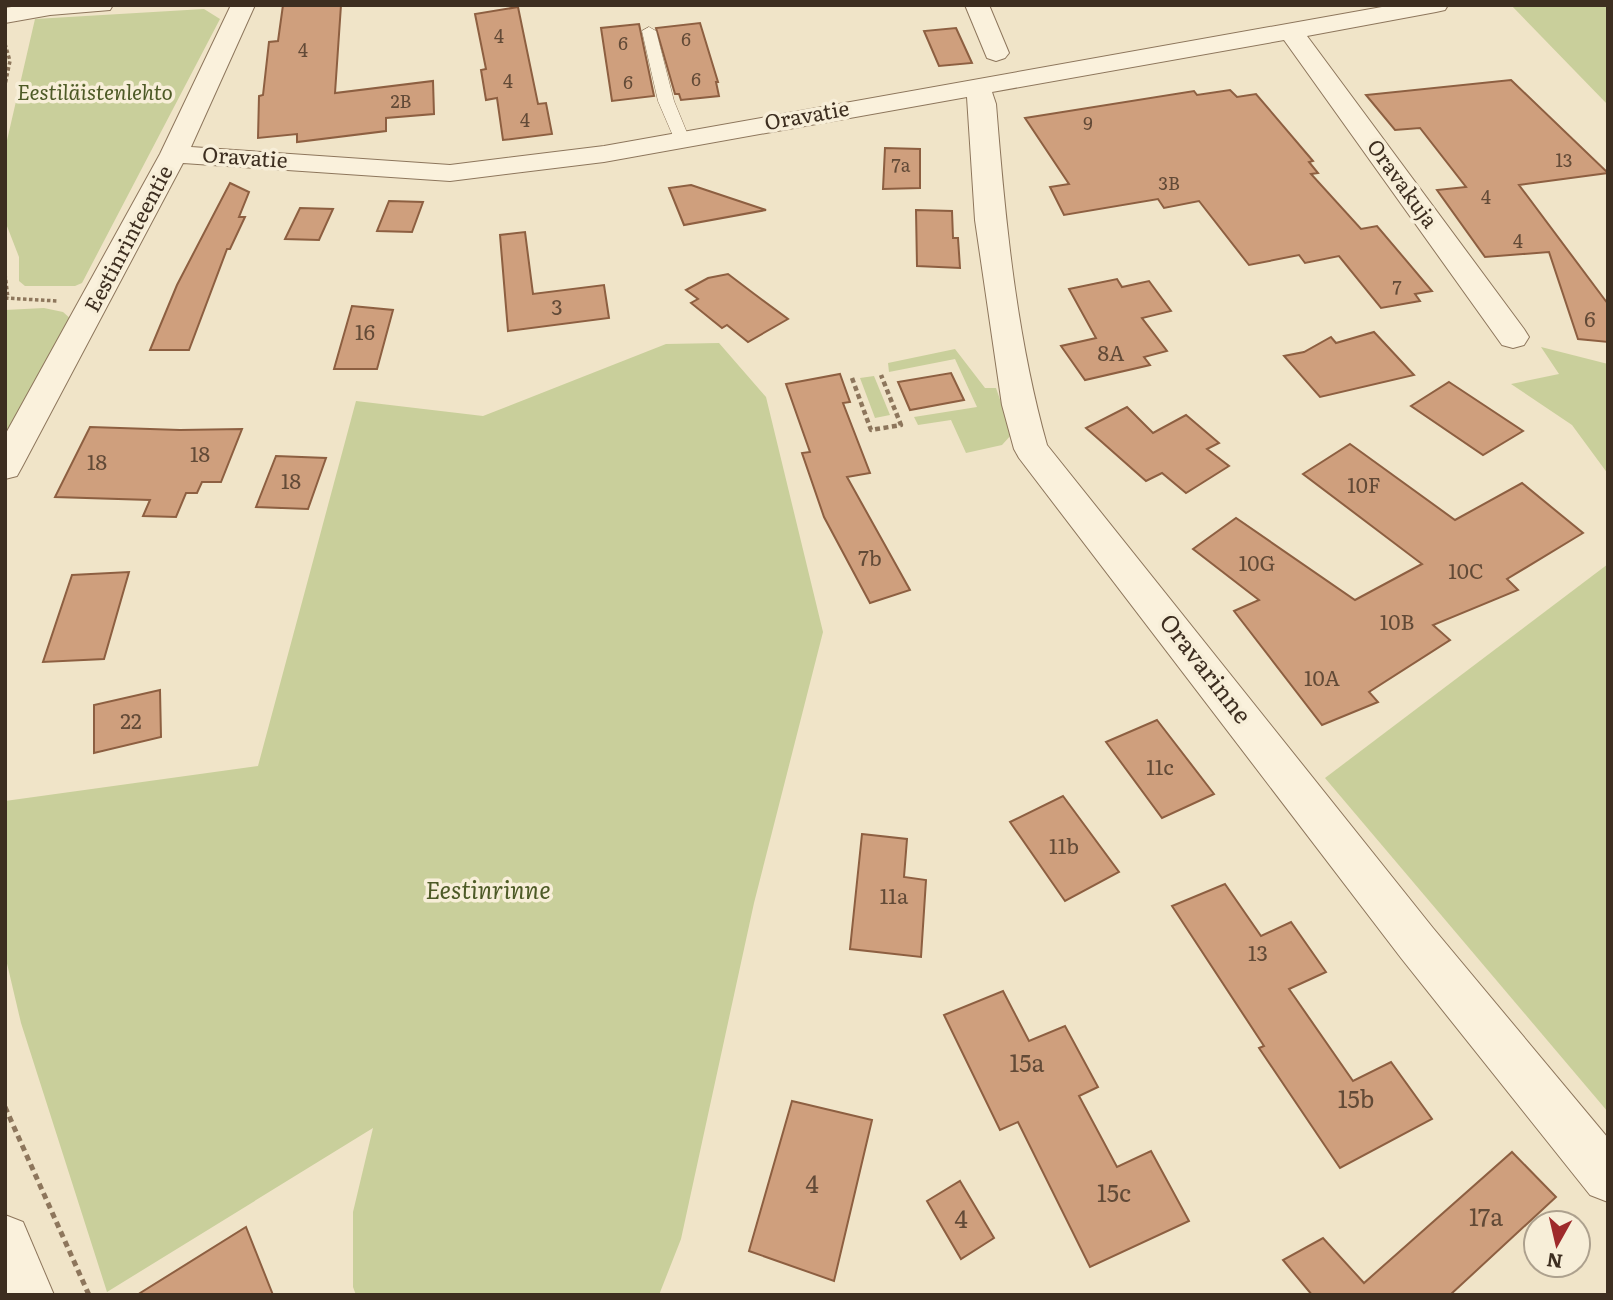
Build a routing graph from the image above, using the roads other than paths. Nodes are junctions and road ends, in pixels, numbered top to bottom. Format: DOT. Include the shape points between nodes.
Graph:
graph roads {
  1 [pos="101,5"];
  2 [pos="243,5"];
  3 [pos="977,5"];
  4 [pos="1436,5"];
  5 [pos="11,11"];
  6 [pos="649,31"];
  7 [pos="1291,31"];
  8 [pos="996,53"];
  9 [pos="977,87"];
  10 [pos="682,139"];
  11 [pos="174,154"];
  12 [pos="1513,337"];
  13 [pos="5,467"];
  14 [pos="1608,1177"];
  15 [pos="5,1240"];
  16 [pos="29,1295"];
  1 -- 5 [label="street"];
  2 -- 11 [label="street, Eestinrinteentie"];
  3 -- 8 [label="street"];
  4 -- 7 [label="street, Oravatie"];
  6 -- 10 [label="lane" via="666,101"];
  7 -- 9 [label="street, Oravatie"];
  7 -- 12 [label="street, Oravakuja"];
  9 -- 10 [label="street, Oravatie"];
  9 -- 14 [label="street, Oravarinne" via="983,104 990,220 1019,405 1031,449 1416,943"];
  10 -- 11 [label="street, Oravatie" via="604,154 450,173"];
  11 -- 13 [label="street, Eestinrinteentie"];
  15 -- 16 [label="street"];
}
